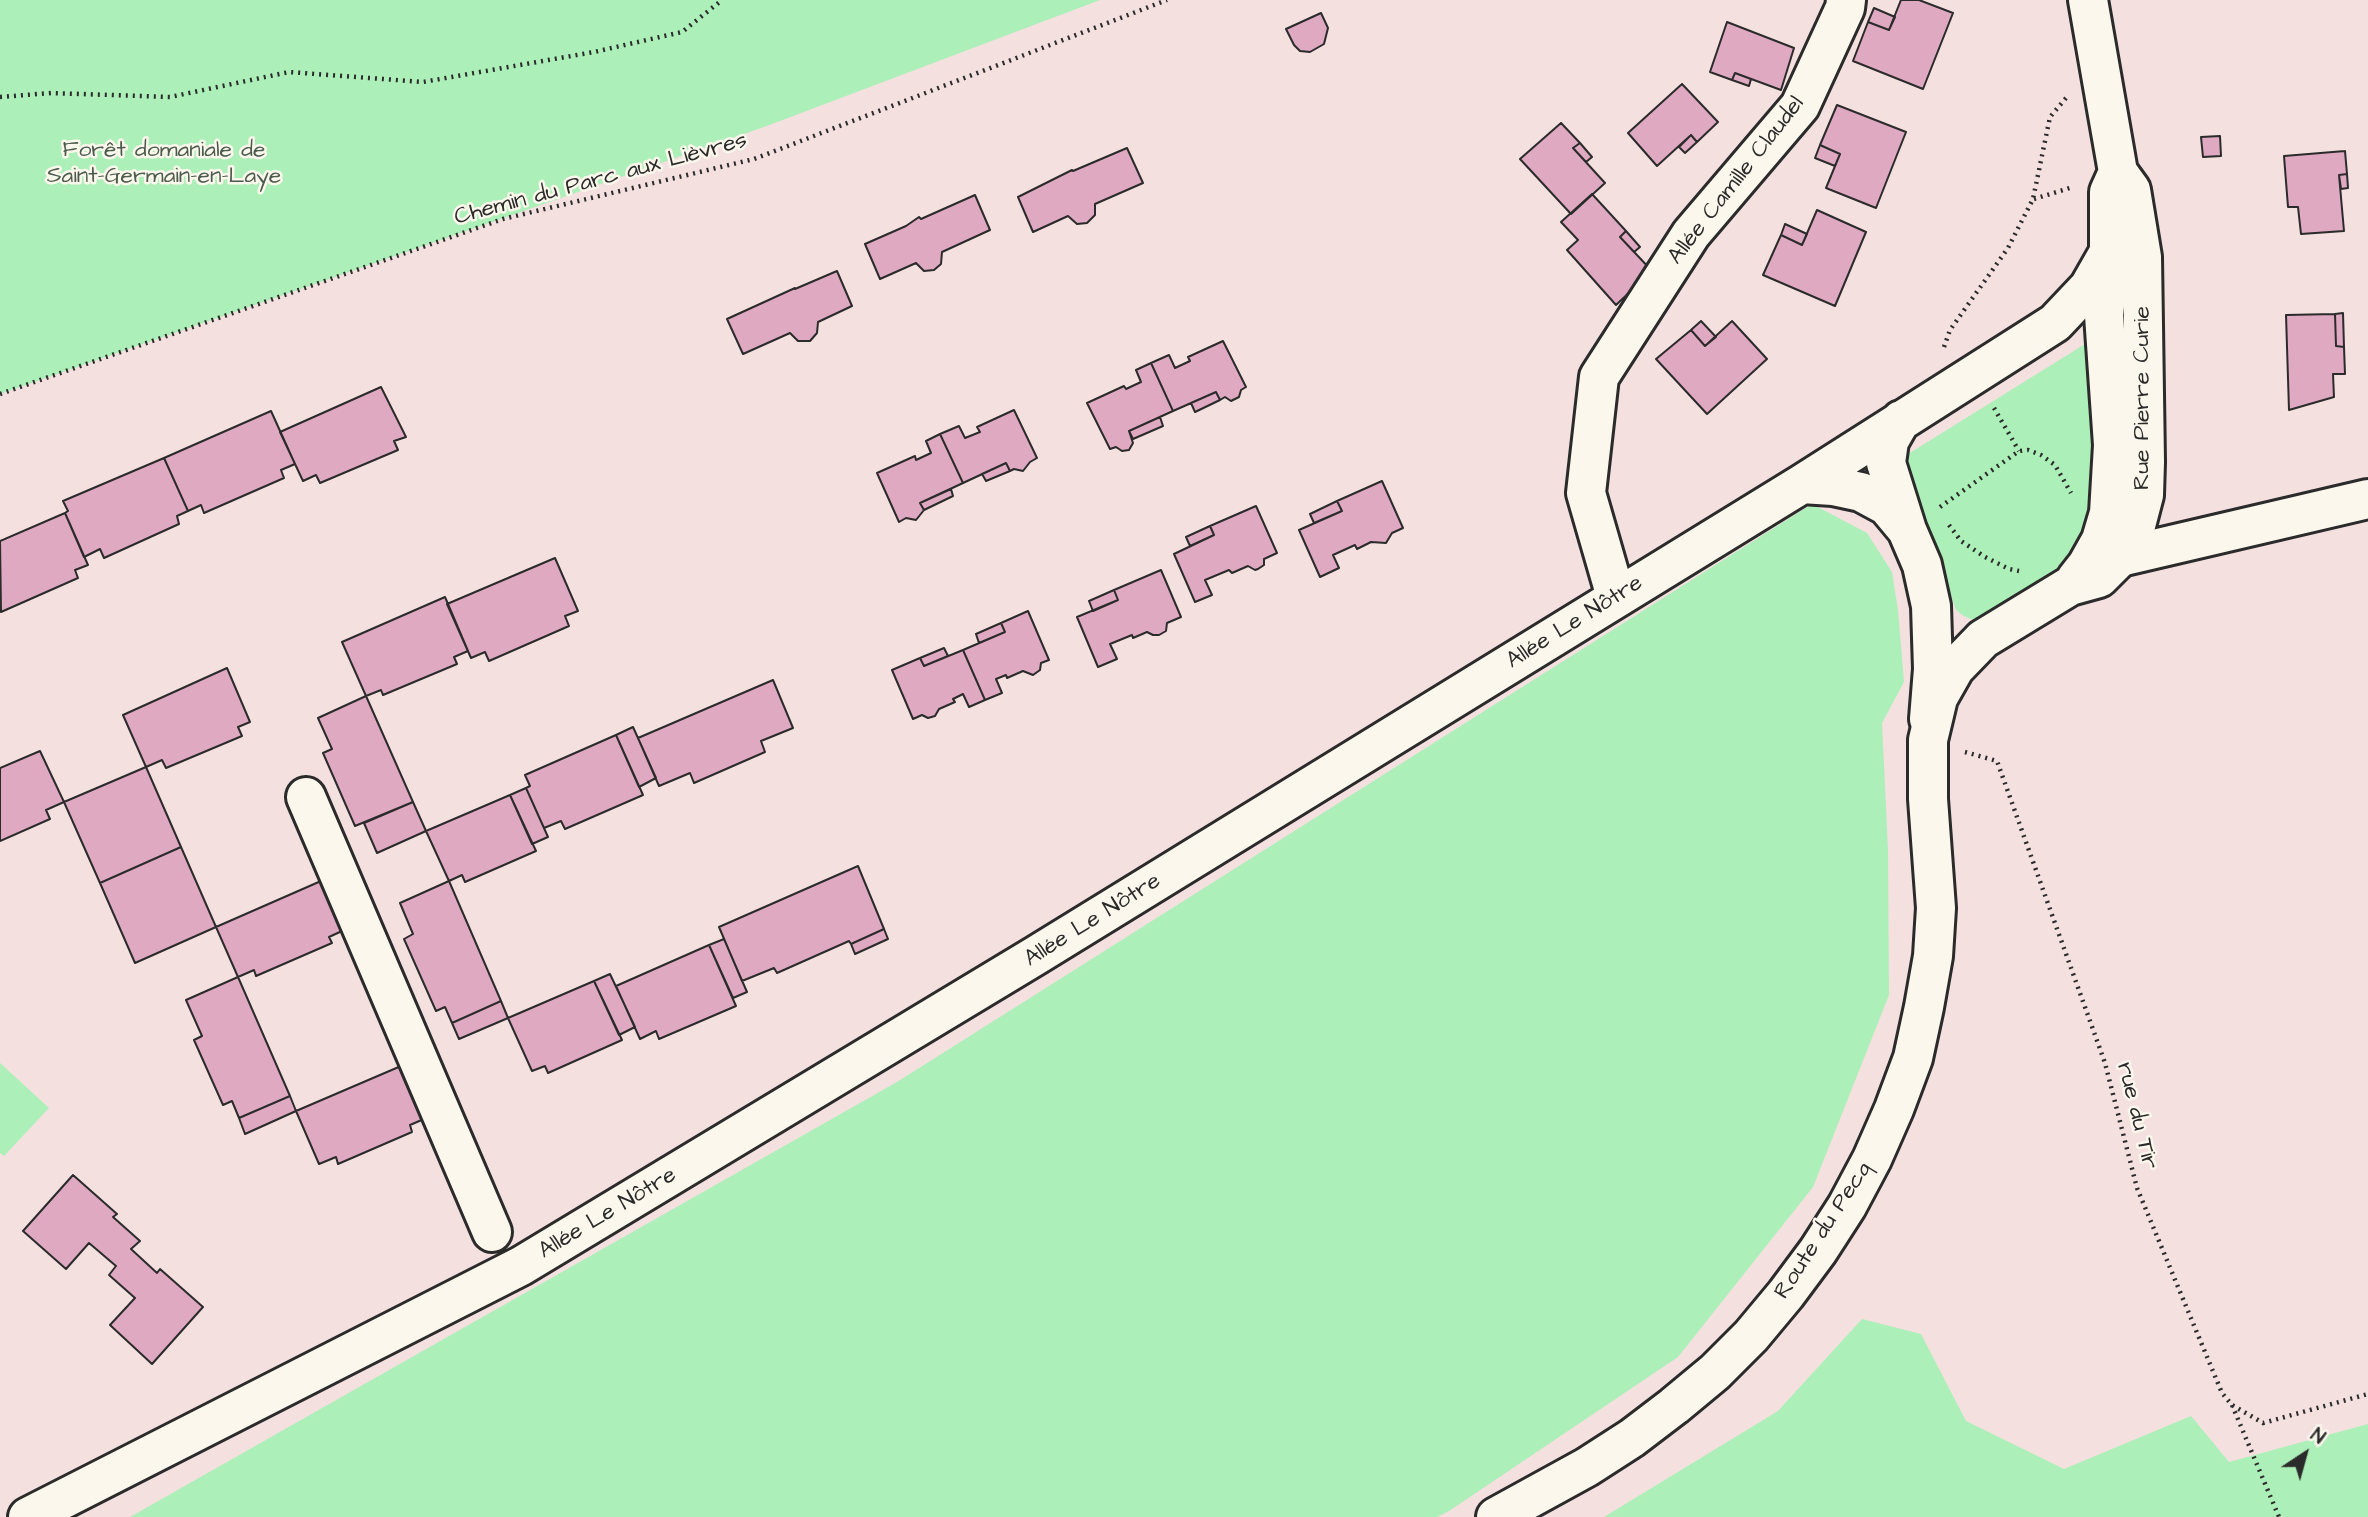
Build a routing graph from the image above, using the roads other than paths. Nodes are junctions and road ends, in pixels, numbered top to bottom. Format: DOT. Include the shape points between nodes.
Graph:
graph roads {
  1 [pos="1846,0"];
  2 [pos="2088,0"];
  3 [pos="2118,172"];
  4 [pos="2109,253"];
  5 [pos="2104,315"];
  6 [pos="2055,323"];
  7 [pos="1916,411"];
  8 [pos="1802,484"];
  9 [pos="2144,495"];
  10 [pos="2368,499"];
  11 [pos="1923,519"];
  12 [pos="2120,557"];
  13 [pos="2070,586"];
  14 [pos="1616,597"];
  15 [pos="1931,606"];
  16 [pos="1983,639"];
  17 [pos="1928,740"];
  18 [pos="306,797"];
  19 [pos="492,1232"];
  20 [pos="28,1517"];
  21 [pos="1496,1517"];
  1 -- 14 [label="street, Allée Camille Claudel" via="1800,106 1691,234 1600,377 1586,493"];
  2 -- 3 [label="street, Rue Pierre Curie"];
  3 -- 4 [label="street, Rue Pierre Curie" via="2109,192"];
  3 -- 9 [label="street, Rue Pierre Curie" via="2131,190 2142,257"];
  4 -- 5 [label="street, Rue Pierre Curie"];
  4 -- 6 [label="street, Allée Le Nôtre" via="2089,287"];
  5 -- 6 [label="street" via="2081,315"];
  5 -- 9 [label="street" via="2117,324 2126,339 2129,450"];
  5 -- 13 [label="street, Rue Pierre Curie" via="2113,445 2109,513 2101,540"];
  6 -- 7 [label="street, Allée Le Nôtre"];
  7 -- 8 [label="street, Allée Le Nôtre"];
  7 -- 11 [label="street" via="1889,441 1886,463"];
  8 -- 11 [label="street" via="1861,492"];
  8 -- 14 [label="street, Allée Le Nôtre"];
  9 -- 12 [label="street, Rue Pierre Curie" via="2133,537"];
  10 -- 12 [label="street"];
  11 -- 15 [label="street" via="1922,565"];
  12 -- 13 [label="street, Rue Pierre Curie" via="2099,578"];
  13 -- 16 [label="street, Route du Pecq"];
  14 -- 20 [label="street, Allée Le Nôtre" via="1035,957 521,1266"];
  15 -- 16 [label="street"];
  15 -- 17 [label="street"];
  16 -- 17 [label="street, Route du Pecq" via="1955,668 1938,698"];
  17 -- 21 [label="street, Route du Pecq" via="1936,908 1933,956 1913,1058 1872,1159 1847,1206 1786,1294 1715,1372 1632,1438"];
  18 -- 19 [label="street"];
}
